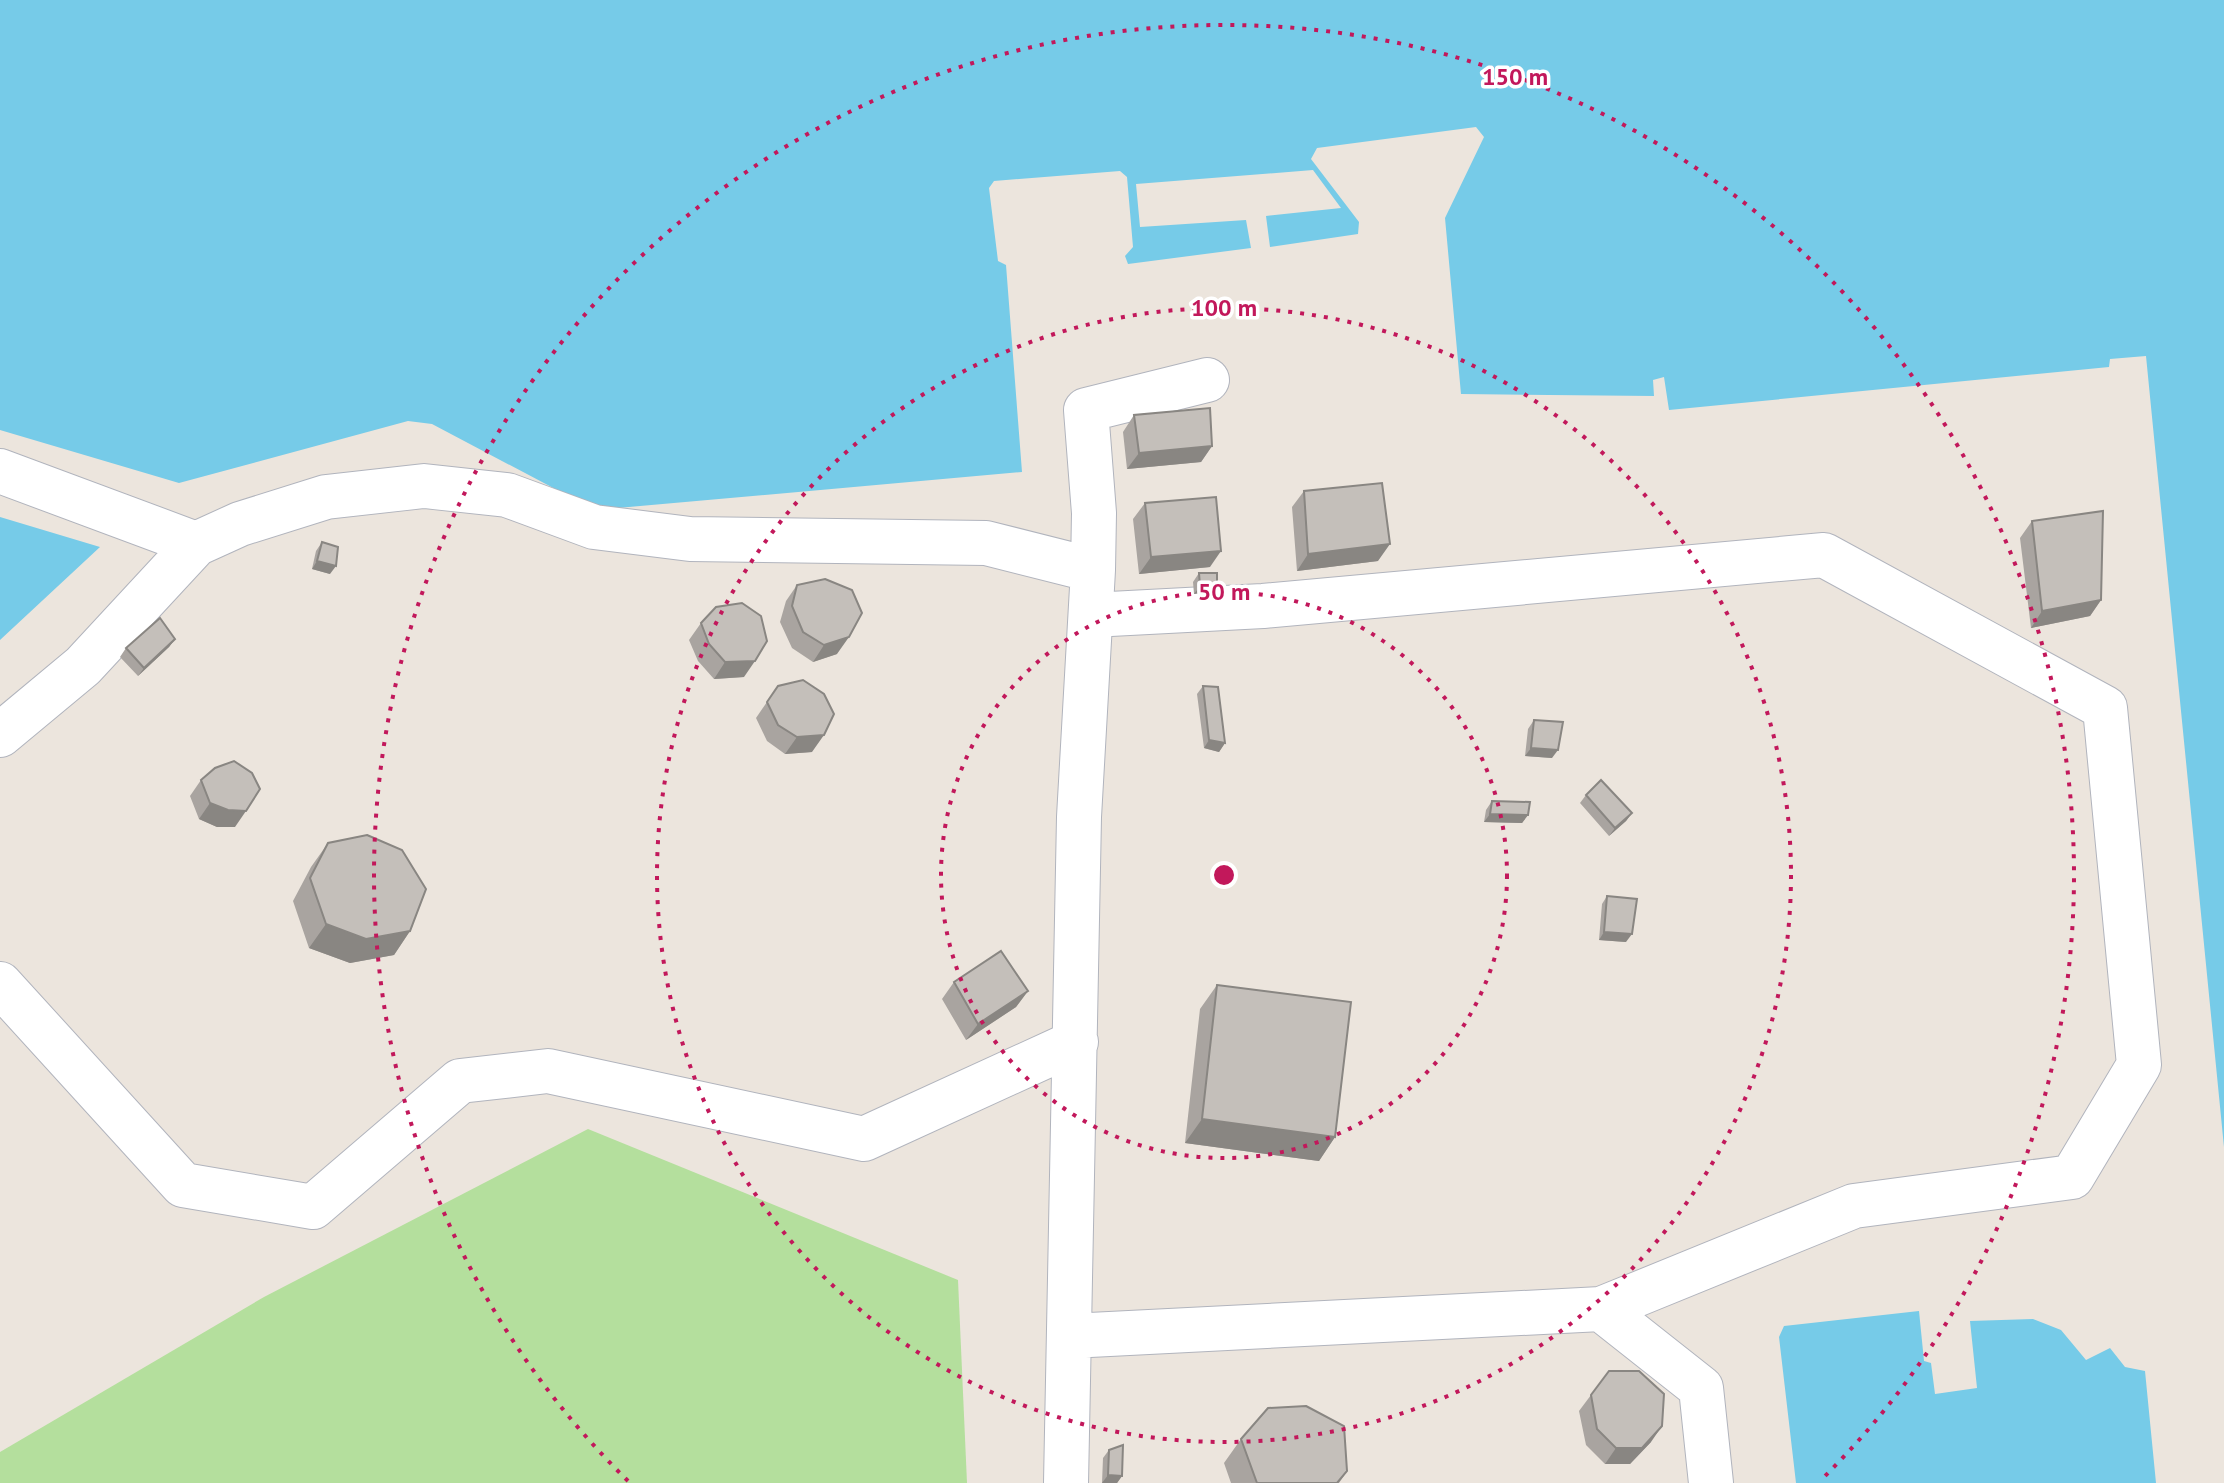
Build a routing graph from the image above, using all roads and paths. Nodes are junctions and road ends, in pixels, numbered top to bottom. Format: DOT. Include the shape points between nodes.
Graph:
graph roads {
  1 [pos="1207,380"];
  2 [pos="0,471"];
  3 [pos="196,544"];
  4 [pos="1093,570"];
  5 [pos="1091,615"];
  6 [pos="0,735"];
  7 [pos="0,984"];
  8 [pos="1076,1042"];
  9 [pos="1601,1309"];
  10 [pos="1070,1336"];
  11 [pos="1066,1483"];
  12 [pos="1711,1483"];
  1 -- 4 [label="lane" via="1086,410"];
  2 -- 3 [label="lane"];
  3 -- 4 [label="lane" via="326,497 424,486 507,495 594,527 690,539 986,543"];
  3 -- 6 [label="lane" via="83,666"];
  4 -- 5 [label="lane"];
  5 -- 8 [label="lane" via="1079,817"];
  5 -- 9 [label="lane" via="1263,606 1824,555 2105,708 2139,1065 2072,1177 1854,1206"];
  7 -- 8 [label="lane" via="183,1185 313,1207 460,1081 548,1071 864,1139"];
  8 -- 10 [label="lane"];
  9 -- 10 [label="lane"];
  9 -- 12 [label="lane" via="1701,1388"];
  10 -- 11 [label="lane"];
}
